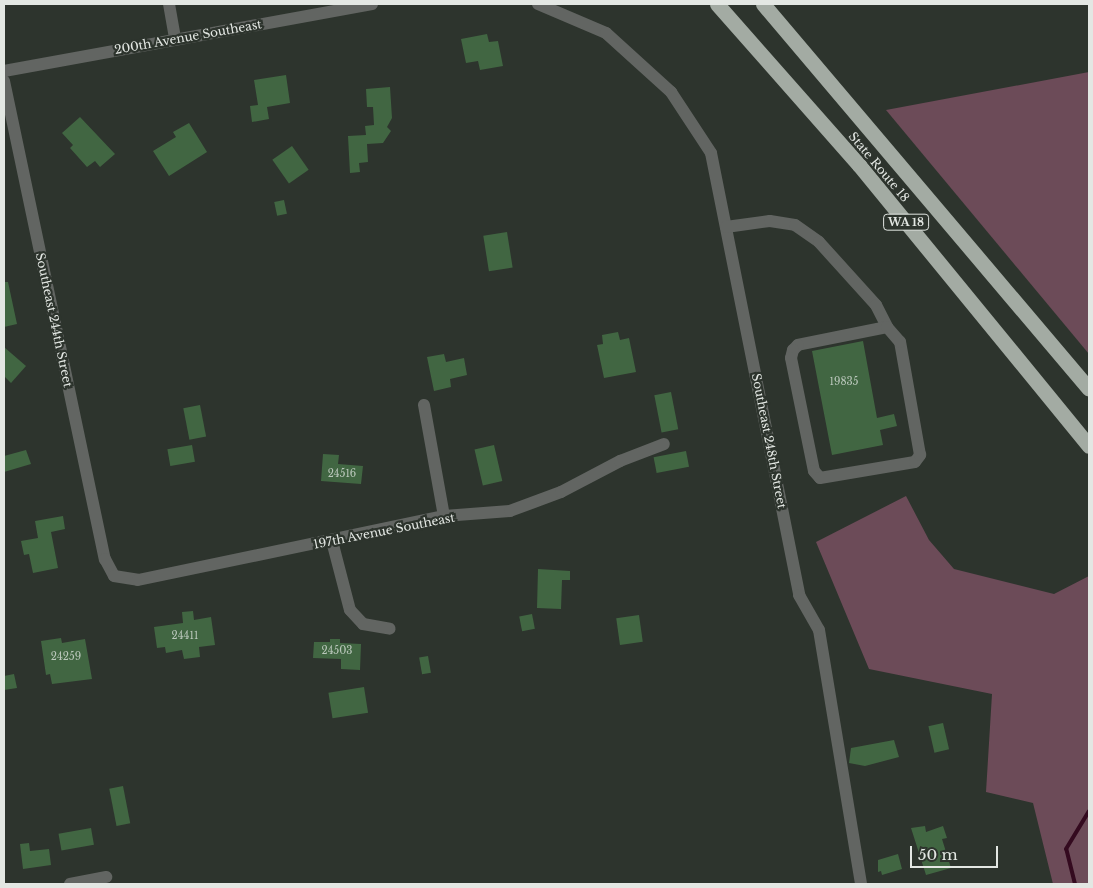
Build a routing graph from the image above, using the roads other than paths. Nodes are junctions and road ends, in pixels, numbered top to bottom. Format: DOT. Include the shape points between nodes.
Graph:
graph roads {
  1 [pos="169,4"];
  2 [pos="372,4"];
  3 [pos="538,4"];
  4 [pos="717,4"];
  5 [pos="763,4"];
  6 [pos="176,39"];
  7 [pos="4,71"];
  8 [pos="4,81"];
  9 [pos="726,228"];
  10 [pos="887,328"];
  11 [pos="1089,389"];
  12 [pos="424,405"];
  13 [pos="664,444"];
  14 [pos="1089,446"];
  15 [pos="444,516"];
  16 [pos="332,541"];
  17 [pos="105,559"];
  18 [pos="390,629"];
  19 [pos="106,877"];
  20 [pos="70,884"];
  21 [pos="861,884"];
  1 -- 6 [label="street"];
  2 -- 6 [label="street, 200th Avenue Southeast"];
  3 -- 9 [label="street, Southeast 248th Street" via="606,33 670,92 711,154"];
  4 -- 14 [label="highway, State Route 18 / WA 18" via="859,165"];
  5 -- 11 [label="highway, State Route 18 / WA 18"];
  6 -- 7 [label="street, 200th Avenue Southeast"];
  8 -- 17 [label="street, Southeast 244th Street"];
  9 -- 10 [label="street" via="770,221 795,225 819,242 876,305"];
  9 -- 21 [label="street, Southeast 248th Street" via="799,595 819,630"];
  10 -- 10 [label="street" via="798,345 794,350 791,358 814,471 820,478 915,462 920,455 900,342"];
  12 -- 15 [label="street"];
  13 -- 15 [label="street, 197th Avenue Southeast" via="525,506 492,513"];
  15 -- 16 [label="street, 197th Avenue Southeast"];
  16 -- 17 [label="street, 197th Avenue Southeast" via="138,580 114,576"];
  16 -- 18 [label="street" via="350,610 363,624"];
  19 -- 20 [label="street"];
}
